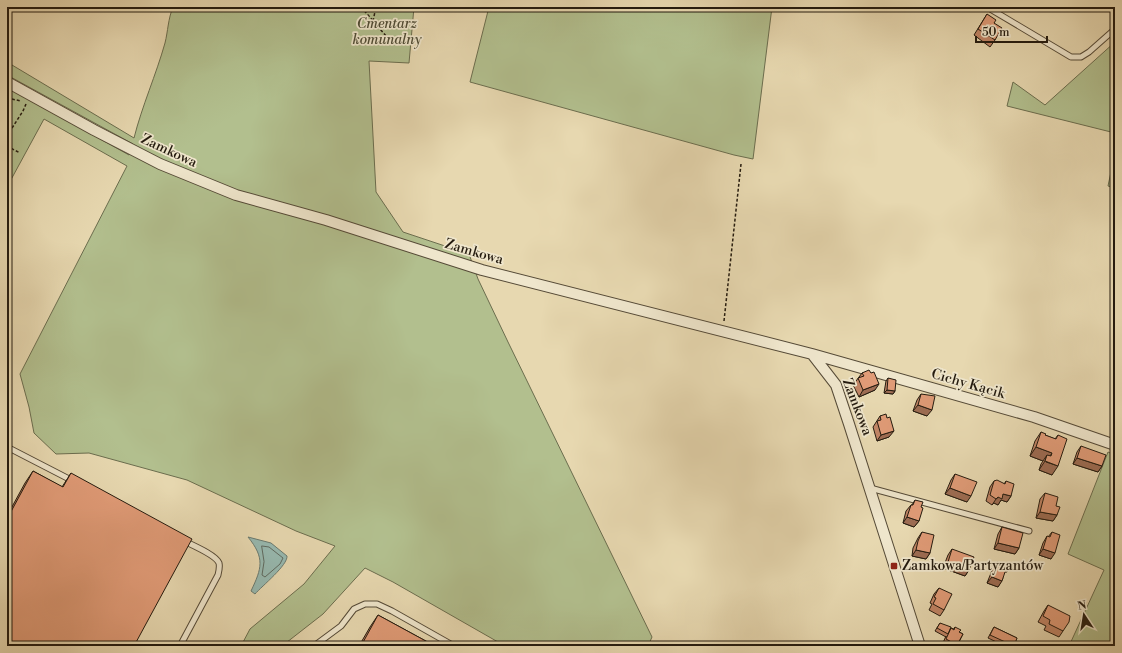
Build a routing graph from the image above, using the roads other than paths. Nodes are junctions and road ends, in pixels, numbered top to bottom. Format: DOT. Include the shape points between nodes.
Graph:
graph roads {
  1 [pos="987,7"];
  2 [pos="1115,29"];
  3 [pos="7,82"];
  4 [pos="812,354"];
  5 [pos="1115,445"];
  6 [pos="7,447"];
  7 [pos="77,484"];
  8 [pos="870,488"];
  9 [pos="1029,531"];
  10 [pos="181,539"];
  11 [pos="180,646"];
  12 [pos="314,646"];
  13 [pos="454,646"];
  14 [pos="920,646"];
  1 -- 2 [label="lane" via="1071,57 1081,57 1089,52"];
  3 -- 4 [label="street, Zamkowa" via="160,164 236,195 326,220 482,270"];
  4 -- 5 [label="street, Cichy Kącik" via="1034,417"];
  4 -- 8 [label="street, Zamkowa" via="836,385"];
  6 -- 7 [label="lane"];
  8 -- 9 [label="lane"];
  8 -- 14 [label="street, Zamkowa"];
  10 -- 11 [label="lane" via="215,558 220,569"];
  12 -- 13 [label="lane" via="341,626 354,609 365,604 377,604"];
}
